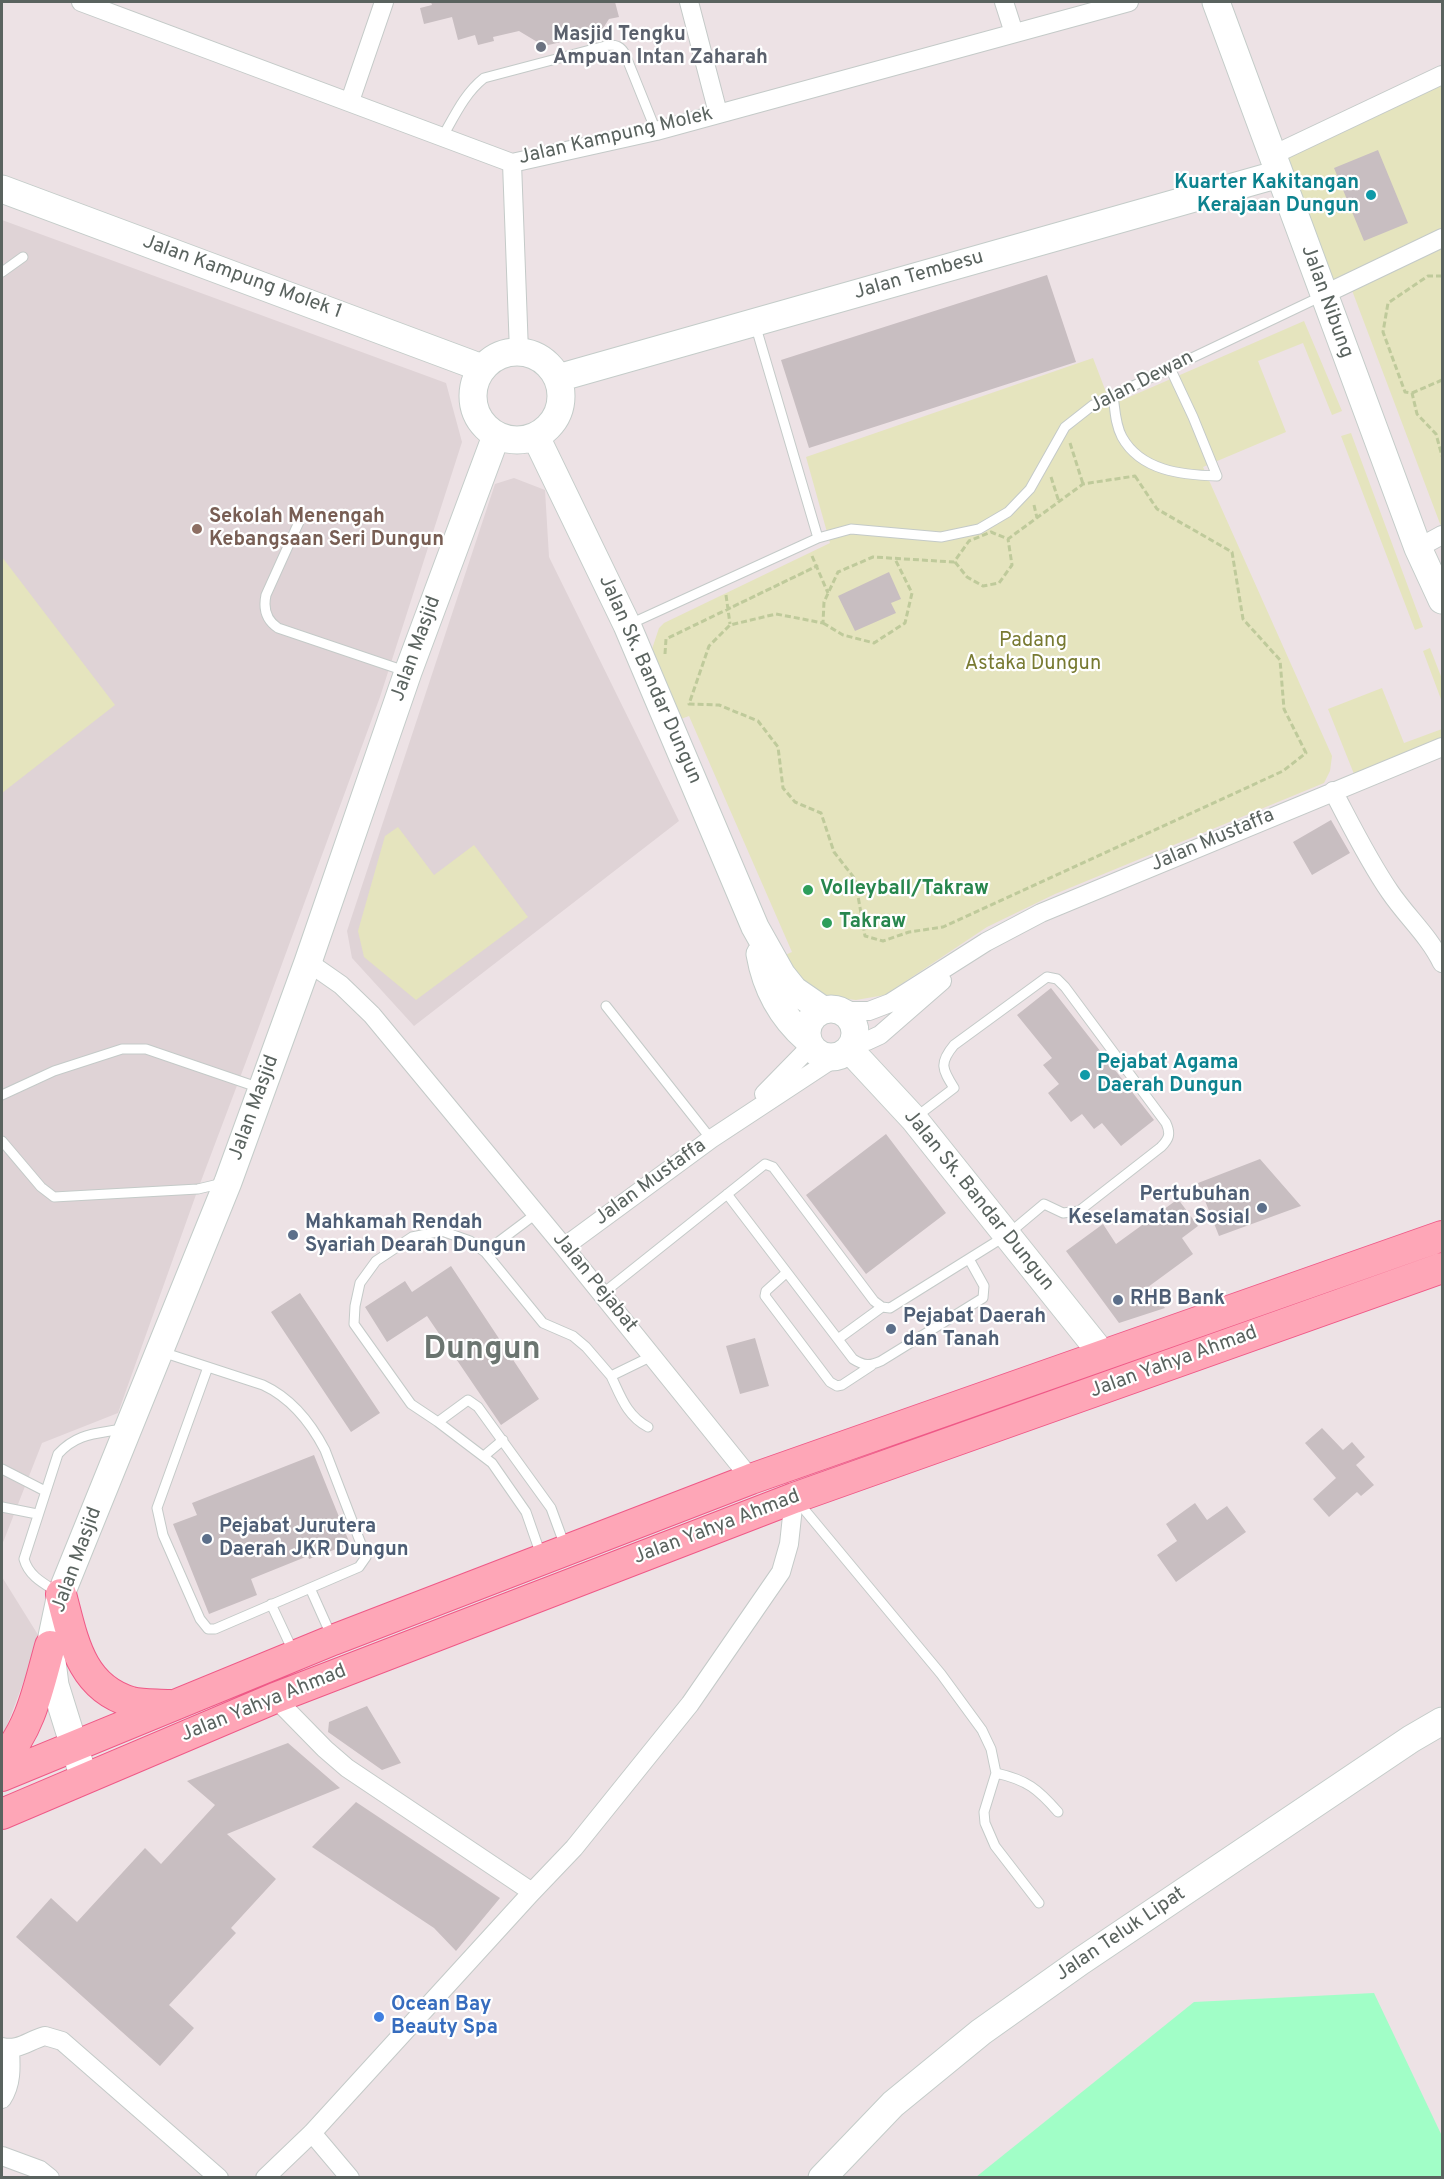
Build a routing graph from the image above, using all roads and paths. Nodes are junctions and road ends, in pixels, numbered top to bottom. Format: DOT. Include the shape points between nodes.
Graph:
graph roads {
  1 [pos="81,2"];
  2 [pos="384,2"];
  3 [pos="688,2"];
  4 [pos="1004,2"];
  5 [pos="1129,2"];
  6 [pos="1216,2"];
  7 [pos="1014,33"];
  8 [pos="1443,75"];
  9 [pos="350,101"];
  10 [pos="718,113"];
  11 [pos="656,131"];
  12 [pos="443,136"];
  13 [pos="512,163"];
  14 [pos="1276,165"];
  15 [pos="2,189"];
  16 [pos="1443,238"];
  17 [pos="23,257"];
  18 [pos="2,272"];
  19 [pos="1443,276"];
  20 [pos="1323,295"];
  21 [pos="755,322"];
  22 [pos="519,352"];
  23 [pos="482,368"];
  24 [pos="1170,368"];
  25 [pos="558,378"];
  26 [pos="1443,380"];
  27 [pos="1412,393"];
  28 [pos="1113,395"];
  29 [pos="1065,427"];
  30 [pos="496,436"];
  31 [pos="537,437"];
  32 [pos="1443,456"];
  33 [pos="1046,461"];
  34 [pos="1083,484"];
  35 [pos="1059,502"];
  36 [pos="299,522"];
  37 [pos="1443,535"];
  38 [pos="818,538"];
  39 [pos="1008,539"];
  40 [pos="807,543"];
  41 [pos="1418,548"];
  42 [pos="895,559"];
  43 [pos="954,562"];
  44 [pos="817,566"];
  45 [pos="724,581"];
  46 [pos="828,593"];
  47 [pos="1443,600"];
  48 [pos="728,609"];
  49 [pos="823,623"];
  50 [pos="730,625"];
  51 [pos="627,626"];
  52 [pos="643,662"];
  53 [pos="408,672"];
  54 [pos="1443,747"];
  55 [pos="1333,791"];
  56 [pos="755,927"];
  57 [pos="986,942"];
  58 [pos="308,962"];
  59 [pos="1443,963"];
  60 [pos="606,1006"];
  61 [pos="832,1011"];
  62 [pos="831,1047"];
  63 [pos="262,1089"];
  64 [pos="2,1095"];
  65 [pos="914,1119"];
  66 [pos="737,1121"];
  67 [pos="711,1139"];
  68 [pos="2,1141"];
  69 [pos="228,1182"];
  70 [pos="727,1194"];
  71 [pos="537,1213"];
  72 [pos="1007,1235"];
  73 [pos="1443,1236"];
  74 [pos="564,1246"];
  75 [pos="485,1252"];
  76 [pos="969,1259"];
  77 [pos="1443,1268"];
  78 [pos="786,1273"];
  79 [pos="602,1294"];
  80 [pos="882,1307"];
  81 [pos="838,1339"];
  82 [pos="161,1351"];
  83 [pos="1103,1355"];
  84 [pos="652,1356"];
  85 [pos="871,1366"];
  86 [pos="208,1367"];
  87 [pos="611,1376"];
  88 [pos="438,1422"];
  89 [pos="648,1427"];
  90 [pos="129,1428"];
  91 [pos="503,1440"];
  92 [pos="484,1456"];
  93 [pos="2,1469"];
  94 [pos="751,1479"];
  95 [pos="45,1491"];
  96 [pos="794,1498"];
  97 [pos="2,1507"];
  98 [pos="37,1514"];
  99 [pos="555,1555"];
  100 [pos="310,1588"];
  101 [pos="61,1594"];
  102 [pos="272,1604"];
  103 [pos="333,1640"];
  104 [pos="50,1646"];
  105 [pos="295,1656"];
  106 [pos="274,1698"];
  107 [pos="175,1705"];
  108 [pos="1443,1721"];
  109 [pos="73,1748"];
  110 [pos="2,1760"];
  111 [pos="996,1773"];
  112 [pos="2,1776"];
  113 [pos="84,1778"];
  114 [pos="1058,1812"];
  115 [pos="2,1814"];
  116 [pos="532,1892"];
  117 [pos="1039,1903"];
  118 [pos="6,2048"];
  119 [pos="2,2099"];
  120 [pos="312,2133"];
  121 [pos="2,2156"];
  122 [pos="50,2178"];
  123 [pos="219,2178"];
  124 [pos="265,2178"];
  125 [pos="351,2178"];
  126 [pos="822,2178"];
  1 -- 9 [label="street, Jalan Kampung Molek"];
  2 -- 9 [label="street"];
  3 -- 10 [label="street"];
  4 -- 7 [label="street"];
  5 -- 7 [label="street, Jalan Kampung Molek"];
  6 -- 14 [label="street, Jalan Nibung"];
  7 -- 10 [label="street, Jalan Kampung Molek"];
  8 -- 14 [label="street"];
  9 -- 12 [label="street, Jalan Kampung Molek"];
  10 -- 11 [label="street, Jalan Kampung Molek"];
  11 -- 12 [label="lane" via="622,48 609,45 484,78 472,87"];
  11 -- 13 [label="street, Jalan Kampung Molek"];
  12 -- 13 [label="street, Jalan Kampung Molek"];
  13 -- 22 [label="street"];
  14 -- 20 [label="street, Jalan Nibung"];
  14 -- 21 [label="street, Jalan Tembesu"];
  15 -- 23 [label="street, Jalan Kampung Molek 1"];
  16 -- 20 [label="street"];
  17 -- 18 [label="lane"];
  19 -- 27 [label="path" via="1428,276 1388,303 1383,332 1404,392"];
  20 -- 24 [label="lane, Jalan Dewan"];
  20 -- 41 [label="street, Jalan Nibung"];
  21 -- 25 [label="street, Jalan Tembesu"];
  21 -- 38 [label="lane"];
  22 -- 23 [label="street" via="498,355"];
  22 -- 25 [label="street" via="535,355"];
  23 -- 30 [label="street" via="474,386 473,405 482,423"];
  24 -- 28 [label="lane, Jalan Dewan"];
  24 -- 28 [label="lane" via="1217,476 1158,468 1138,455 1122,436"];
  25 -- 31 [label="street" via="562,395 559,412"];
  26 -- 27 [label="path"];
  27 -- 32 [label="path" via="1417,414 1436,434"];
  28 -- 29 [label="lane, Jalan Dewan"];
  29 -- 33 [label="lane, Jalan Dewan"];
  29 -- 34 [label="path"];
  30 -- 31 [label="street" via="523,441"];
  30 -- 53 [label="street, Jalan Masjid"];
  31 -- 51 [label="street, Jalan Sk. Bandar Dungun"];
  33 -- 35 [label="path"];
  33 -- 38 [label="lane, Jalan Dewan" via="1030,489 1008,512 979,529 940,537 851,529"];
  34 -- 35 [label="path"];
  34 -- 50 [label="path" via="1135,476 1157,509 1232,552 1243,619 1280,660 1284,709 1306,753 1283,771 943,927 909,932 884,942 865,936 855,879 834,852 821,813 795,802 783,788 778,747 758,721 719,705 689,704 709,646"];
  35 -- 39 [label="path"];
  36 -- 53 [label="lane" via="266,595 264,606 271,623"];
  37 -- 41 [label="street"];
  38 -- 40 [label="lane, Jalan Dewan"];
  39 -- 43 [label="path" via="991,532 969,541"];
  39 -- 43 [label="path" via="1012,565 999,583 982,586"];
  40 -- 44 [label="path"];
  40 -- 45 [label="lane, Jalan Dewan"];
  41 -- 47 [label="street, Jalan Nibung"];
  42 -- 43 [label="path"];
  42 -- 46 [label="path" via="873,557 838,572"];
  42 -- 49 [label="path" via="912,593 905,623 874,643 843,635"];
  44 -- 46 [label="path"];
  44 -- 48 [label="path"];
  44 -- 52 [label="path" via="666,639 664,655"];
  45 -- 48 [label="path"];
  45 -- 51 [label="lane, Jalan Dewan"];
  46 -- 49 [label="path"];
  48 -- 50 [label="path"];
  49 -- 50 [label="path" via="776,614"];
  51 -- 52 [label="street, Jalan Sk. Bandar Dungun"];
  52 -- 56 [label="street, Jalan Sk. Bandar Dungun"];
  53 -- 58 [label="street, Jalan Masjid"];
  54 -- 55 [label="street, Jalan Mustaffa"];
  55 -- 57 [label="street, Jalan Mustaffa" via="1041,913"];
  55 -- 59 [label="street" via="1374,868"];
  56 -- 61 [label="street, Jalan Sk. Bandar Dungun" via="794,990"];
  56 -- 62 [label="street, Jalan Sk. Bandar Dungun" via="764,976 782,1013 792,1025"];
  57 -- 61 [label="street, Jalan Mustaffa" via="890,1004 869,1011"];
  57 -- 62 [label="street, Jalan Mustaffa" via="880,1035"];
  58 -- 63 [label="street, Jalan Masjid"];
  58 -- 71 [label="street, Jalan Pejabat" via="357,999"];
  60 -- 67 [label="lane"];
  61 -- 62 [label="street" via="849,1017 855,1033"];
  61 -- 62 [label="street" via="816,1014 807,1029"];
  62 -- 65 [label="street, Jalan Sk. Bandar Dungun"];
  62 -- 66 [label="street, Jalan Mustaffa"];
  62 -- 66 [label="street, Jalan Mustaffa"];
  63 -- 64 [label="lane" via="146,1049 122,1049 54,1071"];
  63 -- 69 [label="street, Jalan Masjid"];
  65 -- 72 [label="street, Jalan Sk. Bandar Dungun"];
  65 -- 72 [label="lane" via="954,1088 943,1072 945,1056 954,1045 1047,977 1057,979 1065,987 1166,1123 1170,1131 1168,1140 1079,1211 1063,1213 1044,1204"];
  66 -- 67 [label="street, Jalan Mustaffa"];
  67 -- 74 [label="street, Jalan Mustaffa"];
  68 -- 69 [label="lane" via="54,1197 198,1188"];
  69 -- 82 [label="street, Jalan Masjid"];
  70 -- 78 [label="lane"];
  70 -- 79 [label="lane"];
  70 -- 80 [label="lane" via="765,1164 773,1167"];
  71 -- 74 [label="street, Jalan Pejabat"];
  71 -- 75 [label="lane"];
  72 -- 76 [label="lane"];
  72 -- 83 [label="street, Jalan Sk. Bandar Dungun"];
  73 -- 83 [label="main road, Jalan Yahya Ahmad"];
  74 -- 79 [label="street, Jalan Pejabat"];
  75 -- 87 [label="lane" via="543,1323 573,1336"];
  75 -- 88 [label="lane" via="470,1241 442,1231 412,1238 376,1261 360,1283 354,1324 411,1404"];
  76 -- 80 [label="lane" via="897,1305"];
  76 -- 85 [label="lane" via="984,1286 983,1298"];
  77 -- 96 [label="main road, Jalan Yahya Ahmad"];
  78 -- 81 [label="lane"];
  78 -- 85 [label="lane" via="765,1296 830,1382 842,1385"];
  79 -- 84 [label="street, Jalan Pejabat"];
  80 -- 81 [label="lane"];
  81 -- 85 [label="lane" via="853,1359"];
  82 -- 86 [label="lane"];
  82 -- 90 [label="street, Jalan Masjid"];
  83 -- 94 [label="main road, Jalan Yahya Ahmad"];
  84 -- 87 [label="lane"];
  84 -- 94 [label="street, Jalan Pejabat"];
  86 -- 100 [label="lane" via="278,1392 291,1403 325,1450 366,1557 359,1567"];
  86 -- 102 [label="lane" via="159,1497 157,1508 163,1535 208,1629"];
  87 -- 89 [label="lane" via="628,1412"];
  88 -- 91 [label="lane" via="468,1400"];
  88 -- 92 [label="lane"];
  90 -- 95 [label="lane" via="80,1436 65,1446 58,1454"];
  90 -- 101 [label="street, Jalan Masjid"];
  91 -- 92 [label="lane"];
  91 -- 99 [label="lane" via="551,1508"];
  92 -- 99 [label="lane"];
  93 -- 95 [label="lane"];
  94 -- 99 [label="main road, Jalan Yahya Ahmad"];
  95 -- 98 [label="lane"];
  96 -- 106 [label="main road, Jalan Yahya Ahmad"];
  96 -- 111 [label="lane" via="941,1674 982,1730"];
  96 -- 116 [label="street" via="786,1559 773,1586 690,1704 574,1848"];
  97 -- 98 [label="lane"];
  98 -- 101 [label="lane" via="24,1559 26,1566 34,1577"];
  99 -- 103 [label="main road, Jalan Yahya Ahmad"];
  100 -- 102 [label="lane"];
  100 -- 103 [label="lane"];
  101 -- 104 [label="street, Jalan Masjid"];
  101 -- 107 [label="main road" via="76,1652 102,1687 133,1703"];
  102 -- 105 [label="lane"];
  103 -- 105 [label="main road, Jalan Yahya Ahmad"];
  104 -- 109 [label="street, Jalan Masjid" via="55,1685"];
  104 -- 110 [label="main road" via="28,1721"];
  105 -- 107 [label="main road, Jalan Yahya Ahmad"];
  106 -- 113 [label="main road, Jalan Yahya Ahmad"];
  106 -- 116 [label="street" via="347,1768"];
  107 -- 109 [label="main road, Jalan Yahya Ahmad"];
  108 -- 126 [label="street, Jalan Teluk Lipat" via="1100,1948 981,2032 893,2104"];
  109 -- 112 [label="main road, Jalan Yahya Ahmad"];
  109 -- 113 [label="street, Jalan Masjid"];
  111 -- 114 [label="lane" via="1034,1787"];
  111 -- 117 [label="lane" via="984,1823 995,1846"];
  113 -- 115 [label="main road, Jalan Yahya Ahmad"];
  116 -- 120 [label="street"];
  118 -- 119 [label="street" via="11,2074"];
  118 -- 123 [label="street" via="45,2036 62,2040"];
  120 -- 124 [label="street"];
  120 -- 125 [label="street"];
  121 -- 122 [label="street" via="40,2170"];
}
